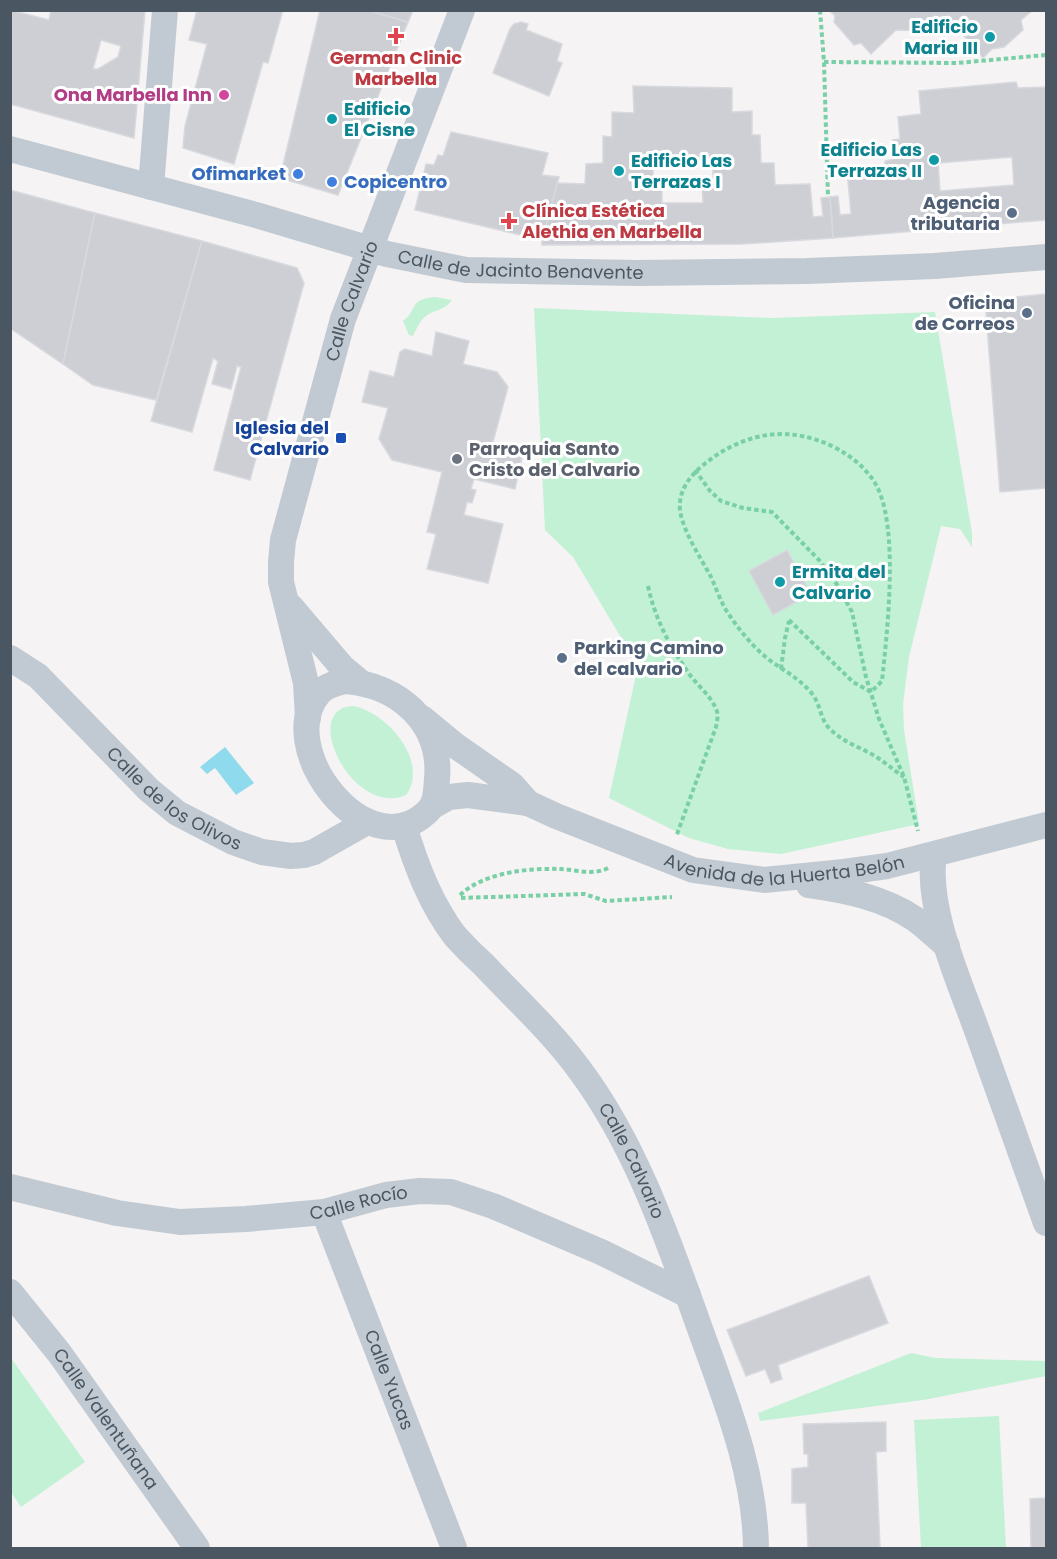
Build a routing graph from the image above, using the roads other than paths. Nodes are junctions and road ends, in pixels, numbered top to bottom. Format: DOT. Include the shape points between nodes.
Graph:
graph roads {
  1 [pos="165,10"];
  2 [pos="462,10"];
  3 [pos="10,149"];
  4 [pos="151,187"];
  5 [pos="370,249"];
  6 [pos="1047,257"];
  7 [pos="285,600"];
  8 [pos="10,658"];
  9 [pos="360,682"];
  10 [pos="308,718"];
  11 [pos="422,718"];
  12 [pos="528,803"];
  13 [pos="433,806"];
  14 [pos="366,822"];
  15 [pos="1047,825"];
  16 [pos="404,826"];
  17 [pos="930,856"];
  18 [pos="764,880"];
  19 [pos="947,946"];
  20 [pos="10,1186"];
  21 [pos="324,1212"];
  22 [pos="1047,1223"];
  23 [pos="10,1292"];
  24 [pos="688,1295"];
  25 [pos="197,1548"];
  26 [pos="454,1548"];
  27 [pos="756,1548"];
  1 -- 4 [label="street"];
  2 -- 5 [label="street, Calle Calvario"];
  3 -- 4 [label="street, Calle de Jacinto Benavente"];
  4 -- 5 [label="street, Calle de Jacinto Benavente"];
  5 -- 6 [label="street, Calle de Jacinto Benavente" via="466,270 563,272 807,271"];
  5 -- 7 [label="street, Calle Calvario" via="344,320 288,516 280,562"];
  7 -- 9 [label="street" via="342,667"];
  7 -- 10 [label="street, Calle Calvario" via="306,683"];
  8 -- 14 [label="street, Calle de los Olivos" via="38,676 149,790 177,813 232,842 262,852 304,855"];
  9 -- 10 [label="street" via="345,681 321,690"];
  9 -- 11 [label="street" via="393,697"];
  10 -- 14 [label="street" via="308,746 320,776 342,803"];
  11 -- 12 [label="street, Avenida de la Huerta Belón" via="512,785"];
  11 -- 13 [label="street" via="437,757"];
  12 -- 13 [label="street, Avenida de la Huerta Belón" via="468,795 449,797"];
  12 -- 18 [label="street, Avenida de la Huerta Belón" via="693,870"];
  13 -- 16 [label="street"];
  14 -- 16 [label="street"];
  15 -- 17 [label="street, Avenida de la Huerta Belón"];
  16 -- 24 [label="street, Calle Calvario" via="429,894 455,936 563,1048 604,1107 650,1196"];
  17 -- 18 [label="street, Avenida de la Huerta Belón" via="887,866"];
  17 -- 19 [label="street" via="933,893"];
  18 -- 19 [label="street" via="837,889 884,903 916,919"];
  19 -- 22 [label="street"];
  20 -- 21 [label="street, Calle Rocío" via="117,1213 180,1222"];
  21 -- 24 [label="street, Calle Rocío" via="386,1195 451,1192 601,1252"];
  21 -- 26 [label="street, Calle Yucas"];
  23 -- 25 [label="street, Calle Valentuñana" via="60,1354"];
  24 -- 27 [label="street, Calle Calvario" via="742,1448 752,1496"];
}
